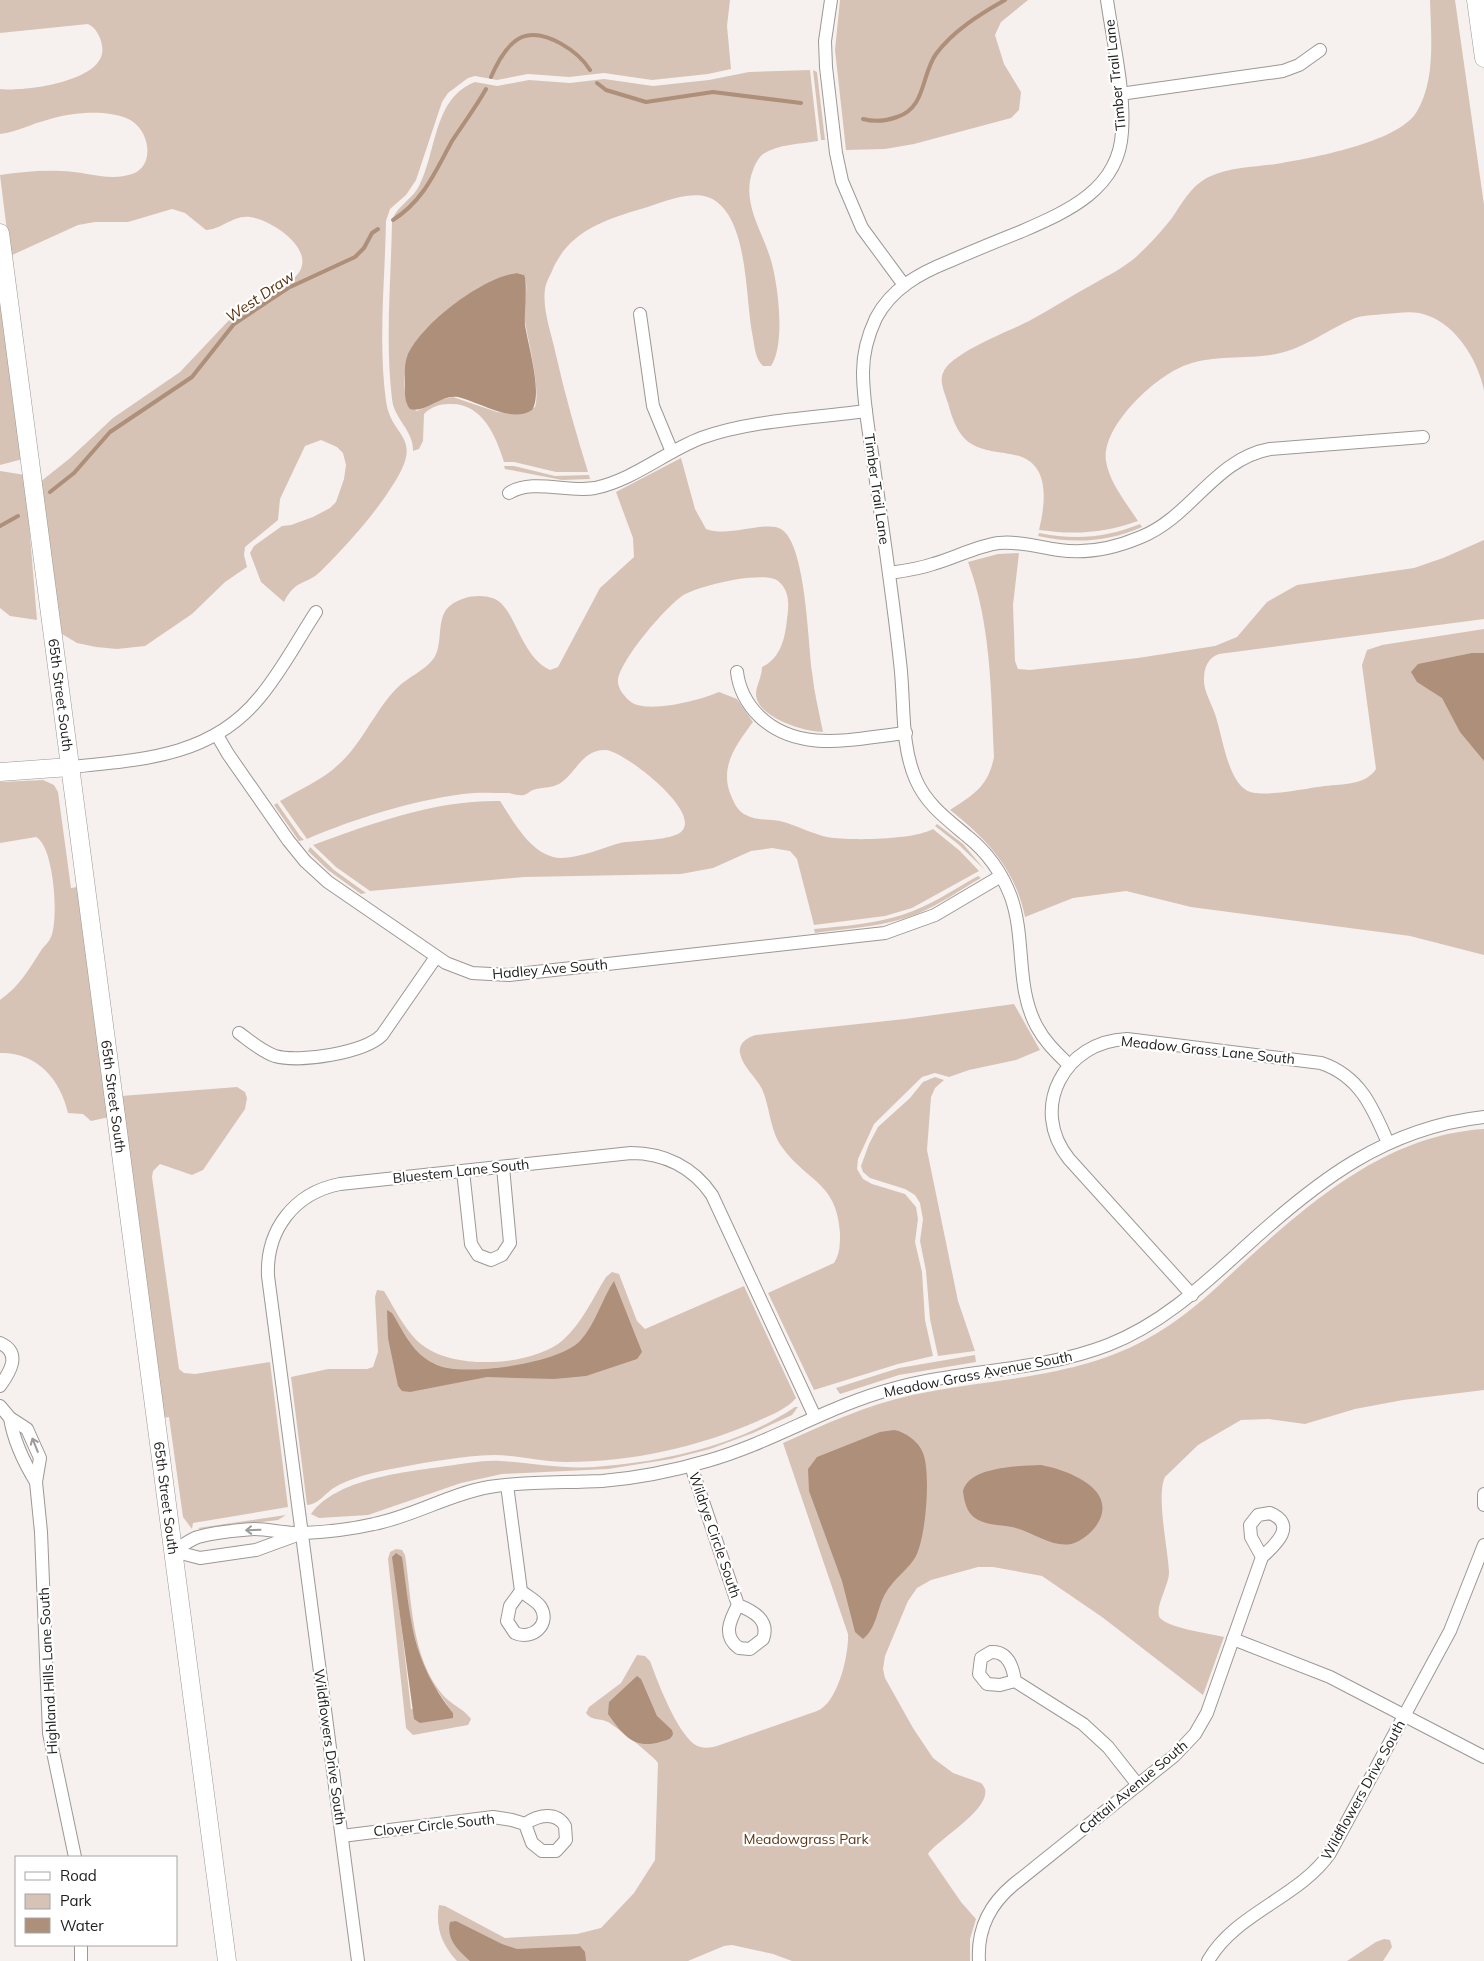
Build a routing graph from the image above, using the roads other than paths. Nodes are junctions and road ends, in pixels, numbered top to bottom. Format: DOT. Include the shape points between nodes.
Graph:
graph roads {
  1 [pos="831,0"];
  2 [pos="1107,0"];
  3 [pos="1476,0"];
  4 [pos="1320,50"];
  5 [pos="1484,58"];
  6 [pos="1120,94"];
  7 [pos="0,233"];
  8 [pos="904,284"];
  9 [pos="640,314"];
  10 [pos="866,411"];
  11 [pos="1423,437"];
  12 [pos="672,452"];
  13 [pos="509,493"];
  14 [pos="888,573"];
  15 [pos="316,612"];
  16 [pos="737,672"];
  17 [pos="906,733"];
  18 [pos="217,735"];
  19 [pos="70,767"];
  20 [pos="0,772"];
  21 [pos="1001,876"];
  22 [pos="436,957"];
  23 [pos="239,1033"];
  24 [pos="1069,1065"];
  25 [pos="1484,1117"];
  26 [pos="1388,1143"];
  27 [pos="503,1167"];
  28 [pos="463,1171"];
  29 [pos="1192,1295"];
  30 [pos="0,1344"];
  31 [pos="0,1386"];
  32 [pos="0,1406"];
  33 [pos="815,1417"];
  34 [pos="691,1466"];
  35 [pos="507,1485"];
  36 [pos="1484,1494"];
  37 [pos="1484,1505"];
  38 [pos="301,1534"];
  39 [pos="1484,1545"];
  40 [pos="173,1551"];
  41 [pos="1262,1557"];
  42 [pos="521,1592"];
  43 [pos="738,1605"];
  44 [pos="1233,1639"];
  45 [pos="1015,1681"];
  46 [pos="1405,1715"];
  47 [pos="1484,1757"];
  48 [pos="1138,1785"];
  49 [pos="525,1824"];
  50 [pos="342,1836"];
  51 [pos="75,1856"];
  52 [pos="81,1946"];
  53 [pos="81,1961"];
  54 [pos="227,1961"];
  55 [pos="358,1961"];
  56 [pos="979,1961"];
  57 [pos="1208,1961"];
  1 -- 8 [label="street" via="825,60 840,173 862,228"];
  2 -- 6 [label="street, Timber Trail Lane"];
  3 -- 5 [label="street"];
  4 -- 6 [label="street" via="1282,71"];
  6 -- 8 [label="street, Timber Trail Lane" via="1123,128 1119,150 1108,174 1092,193 1060,214 937,266"];
  7 -- 19 [label="street, 65th Street South"];
  8 -- 10 [label="street, Timber Trail Lane" via="880,311 867,339 863,369"];
  9 -- 12 [label="street" via="653,406"];
  10 -- 12 [label="street" via="734,429 702,438"];
  10 -- 14 [label="street, Timber Trail Lane"];
  11 -- 14 [label="street" via="1252,453 1224,470 1167,524 1114,546 1071,551 1026,543 1000,543 933,564"];
  12 -- 13 [label="street" via="596,487 568,490 534,486"];
  14 -- 17 [label="street, Timber Trail Lane"];
  15 -- 18 [label="street" via="258,699"];
  16 -- 17 [label="street" via="743,693 753,710 792,737 824,741"];
  17 -- 21 [label="street, Timber Trail Lane" via="911,765 923,793 944,817 981,848"];
  18 -- 19 [label="street" via="167,755"];
  18 -- 22 [label="street, Hadley Ave South" via="305,861 354,901"];
  19 -- 20 [label="street"];
  19 -- 40 [label="street, 65th Street South"];
  21 -- 22 [label="street, Hadley Ave South" via="930,918 880,934 501,975 466,971"];
  21 -- 24 [label="street, Timber Trail Lane" via="1017,917 1029,1011 1045,1039"];
  22 -- 23 [label="street" via="382,1035 358,1050 285,1058 265,1052"];
  24 -- 26 [label="street, Meadow Grass Lane South" via="1097,1045 1127,1039 1321,1064 1358,1085 1372,1105"];
  24 -- 29 [label="street, Meadow Grass Lane South" via="1057,1084 1053,1102 1052,1122 1060,1146 1068,1159"];
  25 -- 26 [label="street, Meadow Grass Avenue South" via="1436,1125"];
  26 -- 29 [label="street, Meadow Grass Avenue South" via="1323,1180"];
  27 -- 28 [label="street, Bluestem Lane South"];
  27 -- 28 [label="street" via="510,1240 505,1253 493,1259 481,1257 471,1244"];
  27 -- 33 [label="street, Bluestem Lane South" via="636,1153 669,1159 693,1173 712,1195"];
  28 -- 38 [label="street, Bluestem Lane South" via="340,1184 321,1189 294,1207 273,1237 268,1256 268,1276"];
  29 -- 33 [label="street, Meadow Grass Avenue South" via="1141,1330 1087,1352 1032,1366 916,1383 874,1394"];
  30 -- 31 [label="street" via="8,1349 13,1361"];
  32 -- 51 [label="street, Highland Hills Lane South" via="10,1418 13,1435 36,1482 49,1733"];
  33 -- 34 [label="street, Meadow Grass Avenue South" via="751,1446"];
  34 -- 35 [label="street, Meadow Grass Avenue South" via="618,1479"];
  34 -- 43 [label="street, Wildrye Circle South"];
  35 -- 38 [label="street, Meadow Grass Avenue South" via="467,1492 385,1522"];
  35 -- 42 [label="street"];
  36 -- 37 [label="street"];
  38 -- 40 [label="street, Meadow Grass Avenue South" via="256,1550 200,1558"];
  38 -- 40 [label="street, Meadow Grass Avenue South, one-way" via="253,1529 197,1538"];
  38 -- 50 [label="street, Wildflowers Drive South"];
  39 -- 46 [label="street, Wildflowers Drive South" via="1458,1614"];
  40 -- 54 [label="street, 65th Street South"];
  41 -- 44 [label="street, Cattail Avenue South"];
  44 -- 46 [label="street" via="1320,1672"];
  44 -- 48 [label="street, Cattail Avenue South" via="1209,1708 1198,1729 1174,1756"];
  45 -- 48 [label="street" via="1083,1724 1108,1747"];
  46 -- 47 [label="street"];
  46 -- 57 [label="street, Wildflowers Drive South" via="1321,1866 1226,1938"];
  48 -- 56 [label="street, Cattail Avenue South" via="998,1899 982,1928"];
  49 -- 50 [label="street, Clover Circle South" via="488,1818"];
  50 -- 55 [label="street, Wildflowers Drive South"];
  52 -- 53 [label="street"];
}
